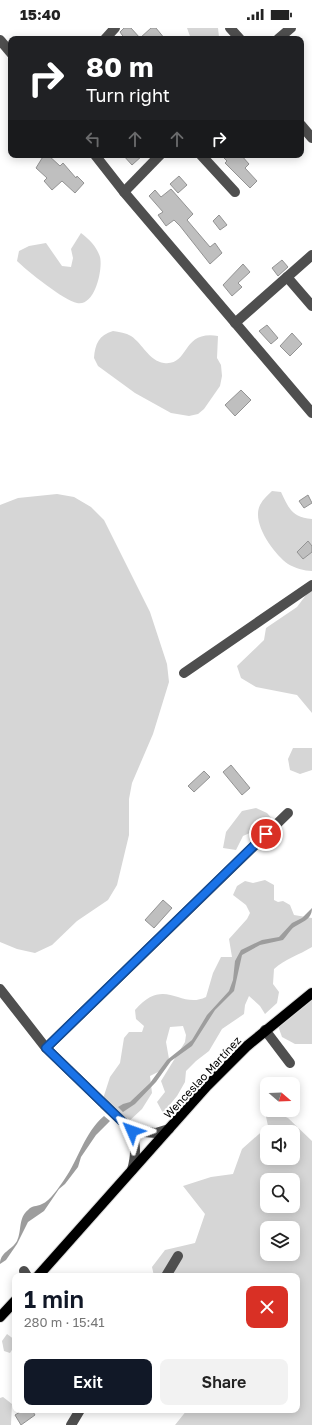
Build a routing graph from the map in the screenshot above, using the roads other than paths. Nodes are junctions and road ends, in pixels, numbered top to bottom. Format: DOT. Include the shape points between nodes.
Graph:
graph roads {
  1 [pos="114,28"];
  2 [pos="230,28"];
  3 [pos="291,28"];
  4 [pos="107,36"];
  5 [pos="237,36"];
  6 [pos="282,36"];
  7 [pos="0,40"];
  8 [pos="8,49"];
  9 [pos="304,129"];
  10 [pos="312,138"];
  11 [pos="97,158"];
  12 [pos="157,158"];
  13 [pos="204,158"];
  14 [pos="124,192"];
  15 [pos="235,192"];
  16 [pos="312,255"];
  17 [pos="287,277"];
  18 [pos="312,306"];
  19 [pos="235,323"];
  20 [pos="312,413"];
  21 [pos="312,585"];
  22 [pos="184,673"];
  23 [pos="288,812"];
  24 [pos="0,989"];
  25 [pos="312,993"];
  26 [pos="265,1030"];
  27 [pos="46,1048"];
  28 [pos="290,1063"];
  29 [pos="169,1129"];
  30 [pos="132,1131"];
  31 [pos="132,1170"];
  32 [pos="178,1256"];
  33 [pos="41,1273"];
  34 [pos="168,1273"];
  35 [pos="12,1304"];
  36 [pos="0,1317"];
  37 [pos="78,1413"];
  38 [pos="71,1425"];
  1 -- 4 [label="street"];
  2 -- 5 [label="street"];
  3 -- 6 [label="street"];
  7 -- 8 [label="street"];
  9 -- 10 [label="street"];
  11 -- 14 [label="street"];
  12 -- 14 [label="street"];
  13 -- 15 [label="street"];
  14 -- 19 [label="street"];
  16 -- 17 [label="street"];
  17 -- 18 [label="street"];
  17 -- 19 [label="street"];
  19 -- 20 [label="street"];
  21 -- 22 [label="street"];
  23 -- 27 [label="street"];
  24 -- 27 [label="street"];
  25 -- 26 [label="main road, Wenceslao Martínez"];
  26 -- 28 [label="street"];
  26 -- 29 [label="main road, Wenceslao Martínez" via="207,1086"];
  27 -- 30 [label="street"];
  29 -- 30 [label="street" via="156,1133"];
  29 -- 31 [label="main road, Wenceslao Martínez"];
  30 -- 31 [label="street" via="136,1158"];
  31 -- 33 [label="main road, Wenceslao Martínez"];
  32 -- 34 [label="street"];
  35 -- 36 [label="main road"];
  37 -- 38 [label="street"];
}
